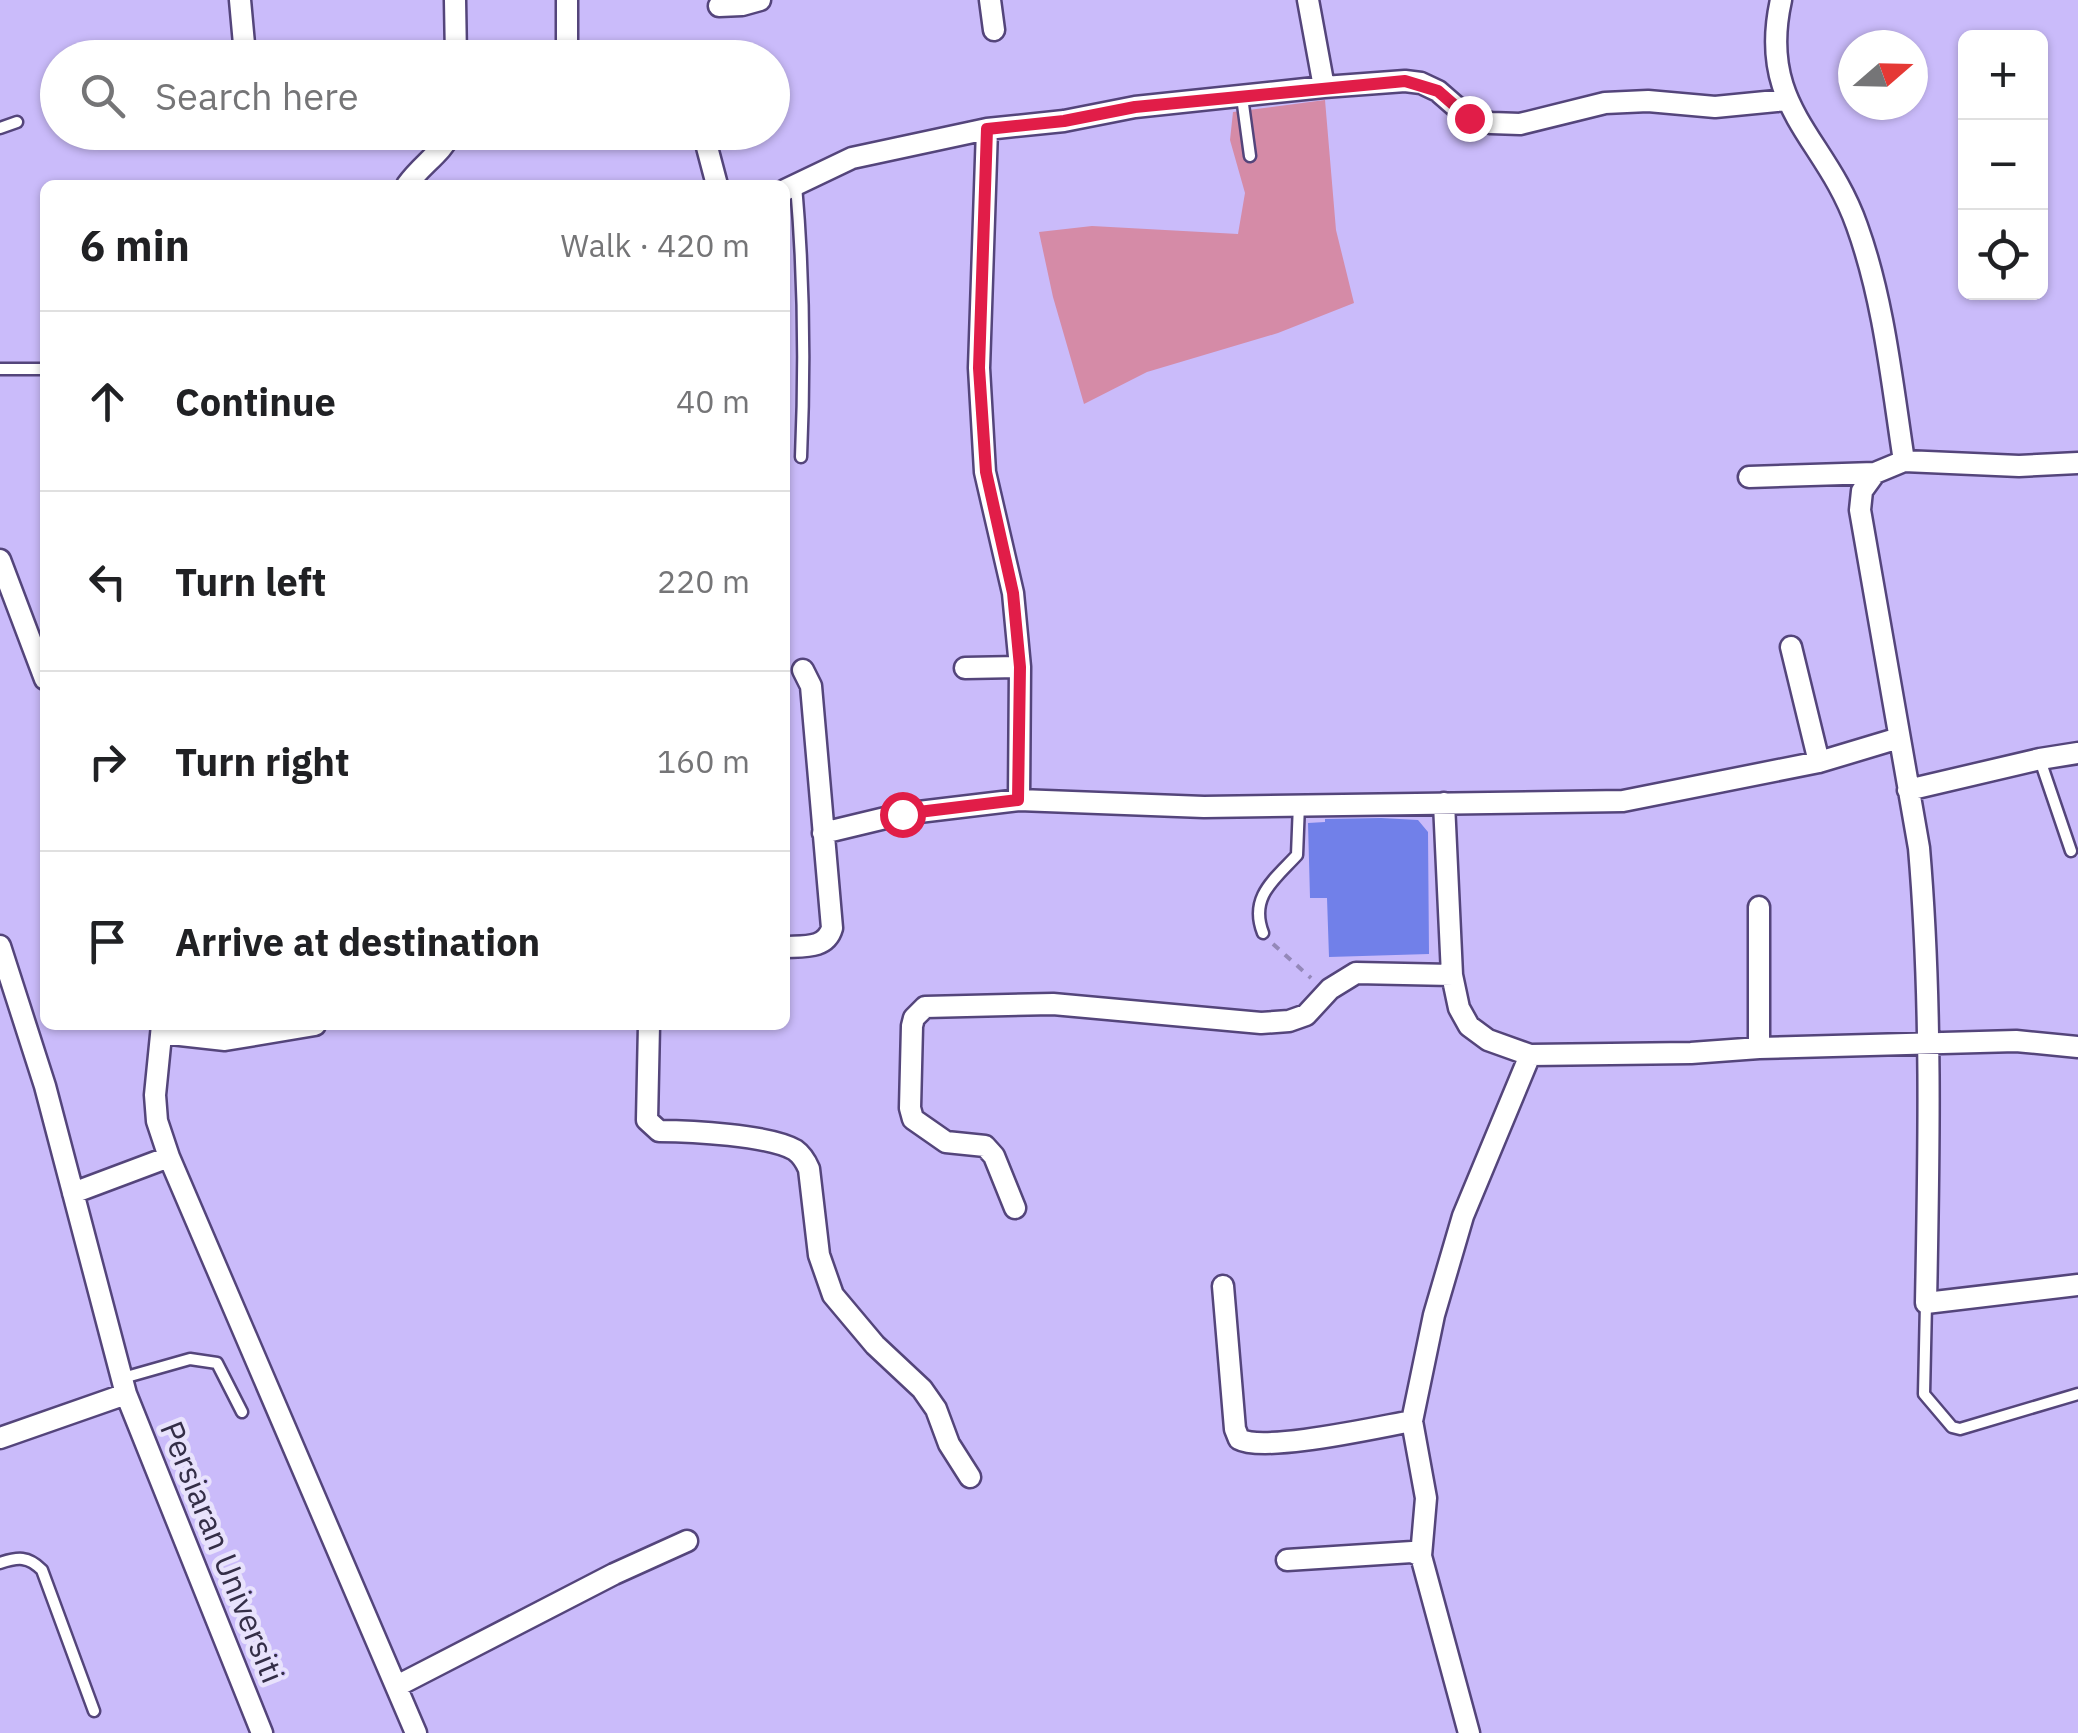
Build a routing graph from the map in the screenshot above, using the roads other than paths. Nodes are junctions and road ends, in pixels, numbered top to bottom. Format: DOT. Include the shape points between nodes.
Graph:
graph roads {
  1 [pos="240,0"];
  2 [pos="455,0"];
  3 [pos="567,0"];
  4 [pos="760,0"];
  5 [pos="990,0"];
  6 [pos="1308,0"];
  7 [pos="1782,0"];
  8 [pos="718,6"];
  9 [pos="994,30"];
  10 [pos="244,40"];
  11 [pos="456,40"];
  12 [pos="567,40"];
  13 [pos="1324,87"];
  14 [pos="1242,97"];
  15 [pos="1786,100"];
  16 [pos="16,122"];
  17 [pos="0,128"];
  18 [pos="987,129"];
  19 [pos="443,150"];
  20 [pos="708,150"];
  21 [pos="1250,156"];
  22 [pos="411,180"];
  23 [pos="716,180"];
  24 [pos="790,187"];
  25 [pos="0,369"];
  26 [pos="40,369"];
  27 [pos="800,457"];
  28 [pos="1904,461"];
  29 [pos="2078,463"];
  30 [pos="1875,473"];
  31 [pos="1749,477"];
  32 [pos="0,560"];
  33 [pos="1791,647"];
  34 [pos="40,666"];
  35 [pos="796,667"];
  36 [pos="1020,667"];
  37 [pos="965,668"];
  38 [pos="1899,738"];
  39 [pos="2078,753"];
  40 [pos="2040,759"];
  41 [pos="1819,762"];
  42 [pos="1908,790"];
  43 [pos="1018,800"];
  44 [pos="1299,803"];
  45 [pos="1444,803"];
  46 [pos="824,834"];
  47 [pos="2071,851"];
  48 [pos="1759,906"];
  49 [pos="1263,933"];
  50 [pos="0,946"];
  51 [pos="790,947"];
  52 [pos="1452,975"];
  53 [pos="8,993"];
  54 [pos="162,1030"];
  55 [pos="168,1030"];
  56 [pos="285,1030"];
  57 [pos="649,1030"];
  58 [pos="1930,1045"];
  59 [pos="2078,1047"];
  60 [pos="1758,1048"];
  61 [pos="1530,1055"];
  62 [pos="170,1157"];
  63 [pos="73,1194"];
  64 [pos="1015,1208"];
  65 [pos="2078,1285"];
  66 [pos="1223,1286"];
  67 [pos="1926,1303"];
  68 [pos="124,1386"];
  69 [pos="2078,1394"];
  70 [pos="242,1412"];
  71 [pos="1412,1421"];
  72 [pos="0,1438"];
  73 [pos="970,1477"];
  74 [pos="688,1541"];
  75 [pos="1421,1556"];
  76 [pos="1287,1560"];
  77 [pos="0,1563"];
  78 [pos="398,1686"];
  79 [pos="94,1710"];
  80 [pos="262,1733"];
  81 [pos="416,1733"];
  82 [pos="1469,1733"];
  1 -- 10 [label="street"];
  2 -- 11 [label="street"];
  3 -- 12 [label="street"];
  4 -- 8 [label="street"];
  5 -- 9 [label="street"];
  6 -- 13 [label="street"];
  7 -- 15 [label="street" via="1776,32"];
  13 -- 14 [label="street"];
  13 -- 15 [label="street" via="1421,83 1469,118 1520,124 1605,103"];
  14 -- 18 [label="street"];
  14 -- 21 [label="lane"];
  15 -- 28 [label="street" via="1844,192 1858,228 1885,338"];
  16 -- 17 [label="lane"];
  18 -- 24 [label="street" via="852,158"];
  18 -- 36 [label="street" via="980,386 986,472 1013,593"];
  19 -- 22 [label="street"];
  20 -- 23 [label="street"];
  24 -- 27 [label="lane" via="804,275"];
  25 -- 26 [label="lane"];
  28 -- 29 [label="street"];
  28 -- 30 [label="street"];
  30 -- 31 [label="street"];
  30 -- 38 [label="street" via="1862,490 1860,510"];
  32 -- 34 [label="street"];
  33 -- 41 [label="street"];
  35 -- 46 [label="street" via="811,686"];
  36 -- 37 [label="street"];
  36 -- 43 [label="street"];
  38 -- 41 [label="street"];
  38 -- 42 [label="street"];
  39 -- 40 [label="street"];
  40 -- 42 [label="street"];
  40 -- 47 [label="lane"];
  41 -- 45 [label="street" via="1623,801"];
  42 -- 58 [label="street" via="1921,866"];
  43 -- 44 [label="street"];
  43 -- 46 [label="street" via="902,814"];
  44 -- 45 [label="street"];
  44 -- 49 [label="lane" via="1297,855 1263,890 1258,905"];
  45 -- 52 [label="street"];
  46 -- 51 [label="street" via="830,935 815,945"];
  48 -- 60 [label="street"];
  50 -- 53 [label="street, Persiaran Universiti"];
  52 -- 61 [label="street" via="1469,1026"];
  52 -- 64 [label="street" via="1369,971 1343,978 1306,1015 1261,1023 1052,1004 925,1007 912,1026 913,1119 946,1142 980,1143 990,1150"];
  53 -- 63 [label="street, Persiaran Universiti"];
  54 -- 62 [label="street" via="156,1108"];
  55 -- 56 [label="street" via="225,1040"];
  57 -- 73 [label="street" via="648,1120 659,1131 778,1144 804,1159 832,1295 922,1389"];
  58 -- 59 [label="street"];
  58 -- 60 [label="street"];
  58 -- 67 [label="street"];
  60 -- 61 [label="street"];
  61 -- 71 [label="street" via="1463,1216"];
  62 -- 63 [label="street"];
  62 -- 78 [label="street"];
  63 -- 68 [label="street, Persiaran Universiti"];
  65 -- 67 [label="street"];
  66 -- 71 [label="street" via="1239,1439 1287,1442"];
  67 -- 69 [label="lane" via="1924,1394 1952,1426"];
  68 -- 70 [label="lane" via="190,1359 218,1364"];
  68 -- 72 [label="street"];
  68 -- 80 [label="street, Persiaran Universiti"];
  71 -- 75 [label="street" via="1426,1498"];
  74 -- 78 [label="street"];
  75 -- 76 [label="street"];
  75 -- 82 [label="street"];
  77 -- 79 [label="lane" via="18,1557 42,1570"];
  78 -- 81 [label="street"];
}
